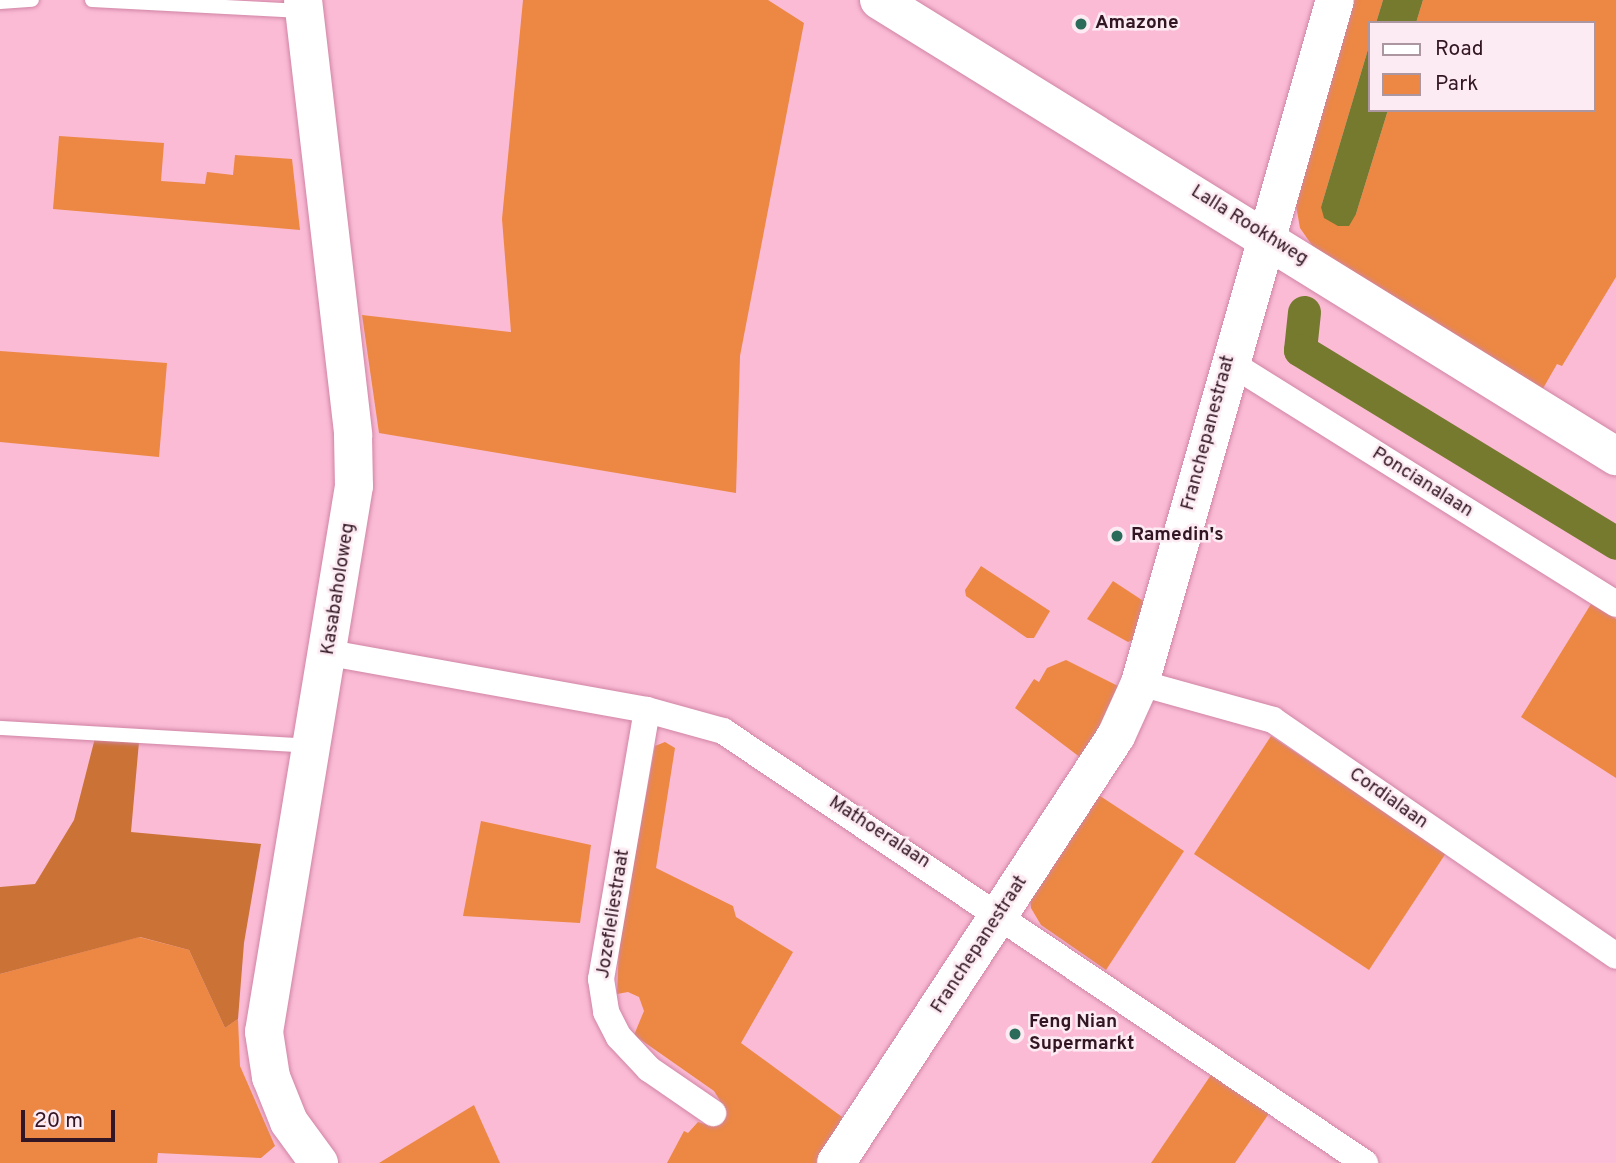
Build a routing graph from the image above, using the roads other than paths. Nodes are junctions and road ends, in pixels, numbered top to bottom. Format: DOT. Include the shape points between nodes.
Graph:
graph roads {
  1 [pos="32,0"];
  2 [pos="92,0"];
  3 [pos="879,0"];
  4 [pos="1335,0"];
  5 [pos="0,2"];
  6 [pos="302,5"];
  7 [pos="1265,236"];
  8 [pos="1228,362"];
  9 [pos="1616,456"];
  10 [pos="1616,604"];
  11 [pos="330,653"];
  12 [pos="1140,682"];
  13 [pos="647,710"];
  14 [pos="0,728"];
  15 [pos="311,746"];
  16 [pos="1001,914"];
  17 [pos="1616,956"];
  18 [pos="713,1113"];
  19 [pos="320,1163"];
  20 [pos="836,1163"];
  21 [pos="1365,1163"];
  1 -- 5 [label="lane"];
  2 -- 6 [label="lane"];
  3 -- 7 [label="street, Lalla Rookhweg"];
  4 -- 7 [label="street, Franchepanestraat"];
  6 -- 11 [label="street, Kasabaholoweg" via="353,435 354,486"];
  7 -- 8 [label="street, Franchepanestraat"];
  7 -- 9 [label="street, Lalla Rookhweg"];
  8 -- 10 [label="street, Poncianalaan"];
  8 -- 12 [label="street, Franchepanestraat"];
  11 -- 13 [label="street, Mathoeralaan"];
  11 -- 15 [label="street, Kasabaholoweg"];
  12 -- 16 [label="street, Franchepanestraat" via="1116,736"];
  12 -- 17 [label="street, Cordialaan" via="1273,720"];
  13 -- 16 [label="street, Mathoeralaan" via="723,731"];
  13 -- 18 [label="street, Jozefleliestraat" via="601,979 606,1012 619,1037 649,1069"];
  14 -- 15 [label="lane"];
  15 -- 19 [label="street, Kasabaholoweg" via="264,1032 271,1077 289,1122"];
  16 -- 20 [label="street, Franchepanestraat"];
  16 -- 21 [label="street, Mathoeralaan"];
}
